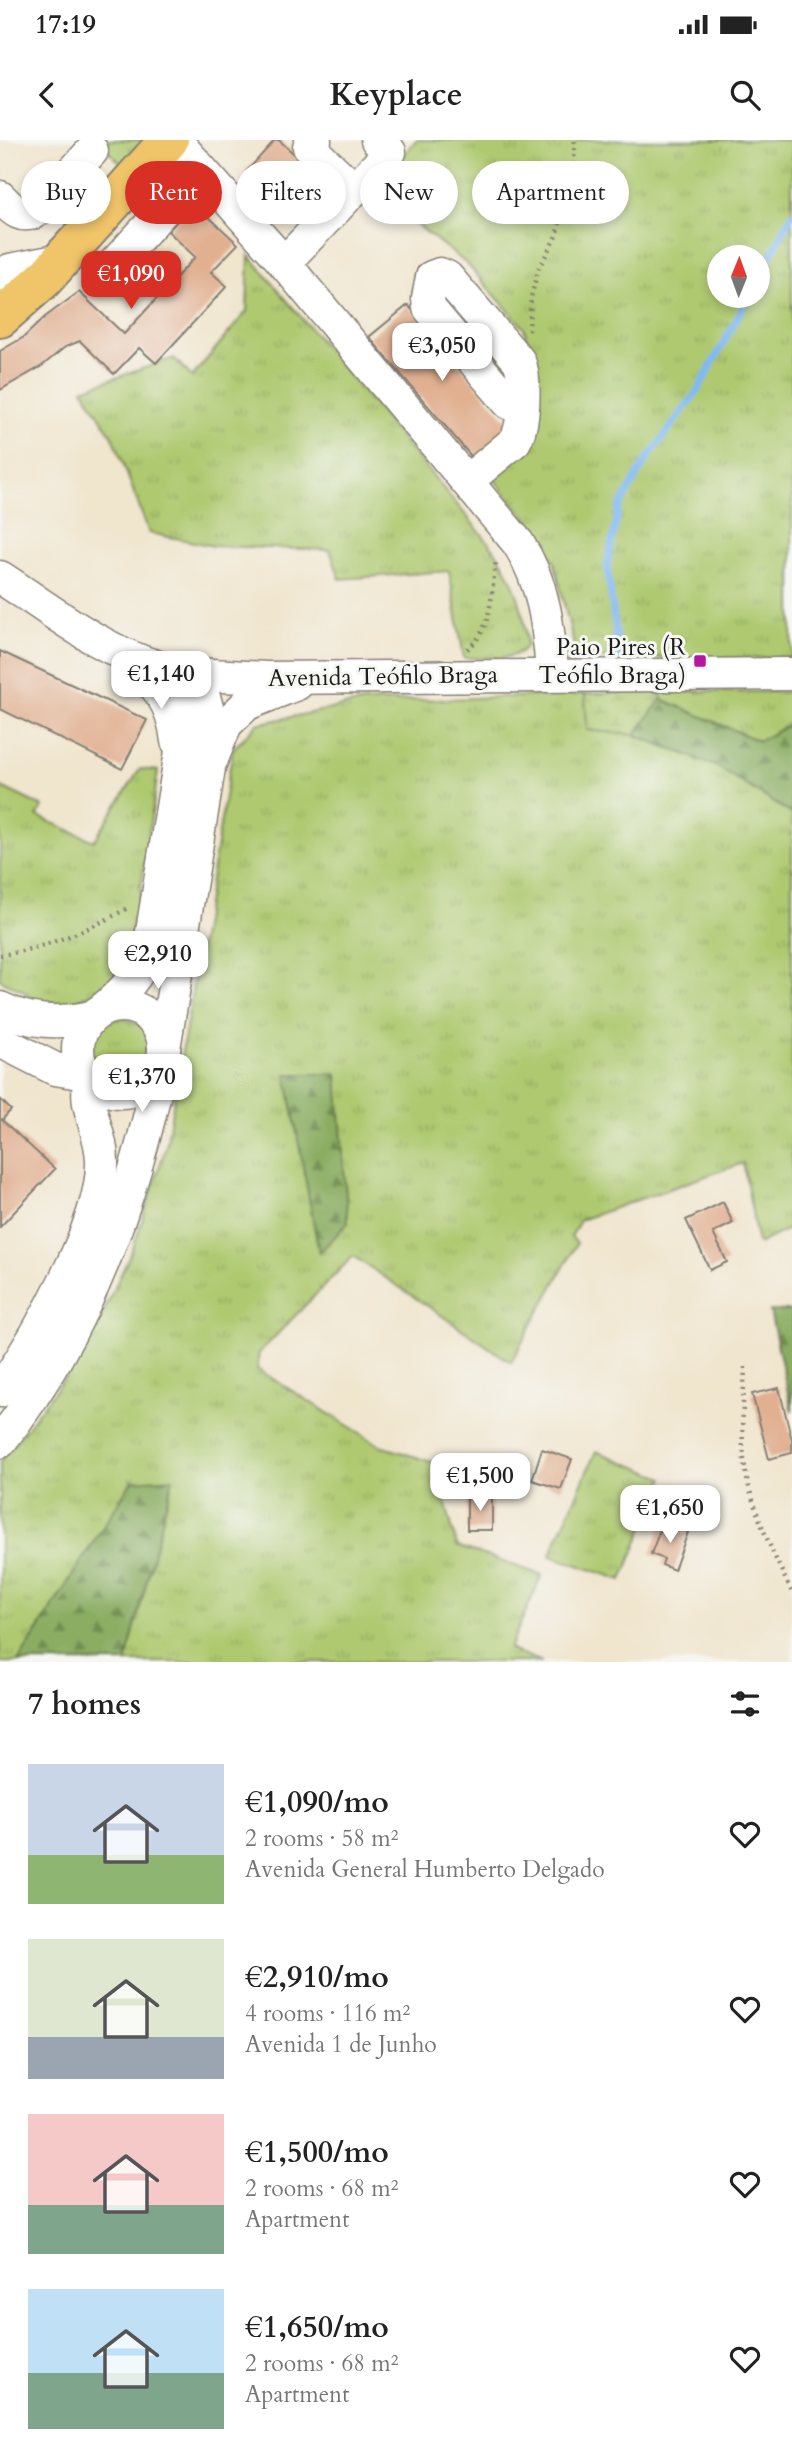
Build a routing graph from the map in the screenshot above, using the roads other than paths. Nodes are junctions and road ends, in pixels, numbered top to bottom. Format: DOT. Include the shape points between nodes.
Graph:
graph roads {
  1 [pos="169,140"];
  2 [pos="175,140"];
  3 [pos="315,140"];
  4 [pos="377,140"];
  5 [pos="92,151"];
  6 [pos="193,161"];
  7 [pos="354,189"];
  8 [pos="222,194"];
  9 [pos="0,197"];
  10 [pos="151,224"];
  11 [pos="61,260"];
  12 [pos="284,263"];
  13 [pos="0,276"];
  14 [pos="101,278"];
  15 [pos="0,318"];
  16 [pos="522,408"];
  17 [pos="467,481"];
  18 [pos="0,577"];
  19 [pos="122,653"];
  20 [pos="552,674"];
  21 [pos="792,674"];
  22 [pos="198,675"];
  23 [pos="314,677"];
  24 [pos="194,765"];
  25 [pos="0,1008"];
  26 [pos="97,1014"];
  27 [pos="0,1041"];
  28 [pos="163,1055"];
  29 [pos="87,1075"];
  30 [pos="1,1387"];
  31 [pos="0,1441"];
  1 -- 11 [label="main road"];
  2 -- 6 [label="street"];
  3 -- 7 [label="street" via="309,146"];
  4 -- 7 [label="street" via="390,152"];
  5 -- 9 [label="street" via="30,215 17,213"];
  7 -- 12 [label="street"];
  8 -- 12 [label="street"];
  10 -- 14 [label="street"];
  11 -- 13 [label="street"];
  11 -- 15 [label="main road"];
  12 -- 17 [label="street"];
  16 -- 16 [label="street" via="519,360 447,277 432,277 429,308 509,403"];
  16 -- 17 [label="street" via="515,440"];
  17 -- 20 [label="street" via="523,549 537,577"];
  18 -- 19 [label="street, Avenida Teófilo Braga"];
  19 -- 22 [label="street, Avenida Teófilo Braga"];
  19 -- 24 [label="street" via="167,701"];
  20 -- 21 [label="street, Avenida Teófilo Braga"];
  20 -- 23 [label="street, Avenida Teófilo Braga"];
  22 -- 23 [label="street, Avenida Teófilo Braga"];
  22 -- 24 [label="street" via="190,696"];
  23 -- 24 [label="street" via="247,705"];
  24 -- 26 [label="street" via="143,966 131,985"];
  24 -- 28 [label="street"];
  25 -- 26 [label="street" via="38,1021 69,1022"];
  26 -- 28 [label="street" via="114,1007 139,1010 158,1026"];
  26 -- 29 [label="street" via="79,1039 80,1063"];
  27 -- 29 [label="street" via="55,1069"];
  28 -- 29 [label="street" via="149,1081 129,1091 104,1088"];
  28 -- 31 [label="street" via="131,1185 100,1274 57,1359"];
  29 -- 30 [label="street" via="88,1102 101,1145 99,1189 62,1285"];
}
